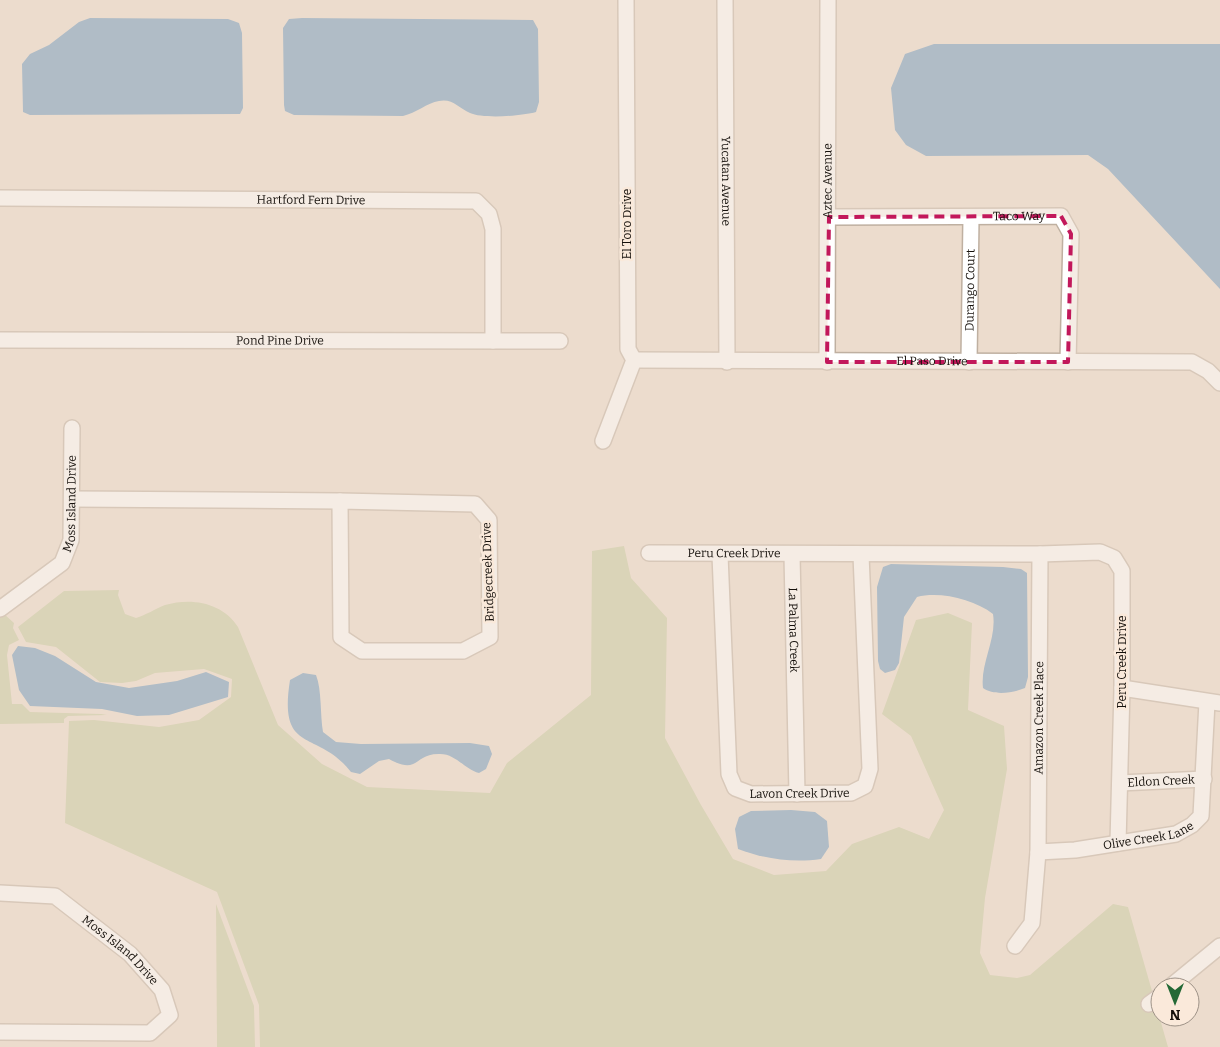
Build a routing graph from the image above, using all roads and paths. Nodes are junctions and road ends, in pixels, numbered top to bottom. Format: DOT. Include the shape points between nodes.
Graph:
graph roads {
  1 [pos="626,0"];
  2 [pos="725,0"];
  3 [pos="828,0"];
  4 [pos="0,198"];
  5 [pos="829,217"];
  6 [pos="971,218"];
  7 [pos="0,340"];
  8 [pos="493,341"];
  9 [pos="560,341"];
  10 [pos="634,360"];
  11 [pos="727,362"];
  12 [pos="827,362"];
  13 [pos="969,362"];
  14 [pos="1068,362"];
  15 [pos="1220,384"];
  16 [pos="72,428"];
  17 [pos="603,441"];
  18 [pos="72,499"];
  19 [pos="340,502"];
  20 [pos="649,553"];
  21 [pos="861,554"];
  22 [pos="1040,554"];
  23 [pos="720,555"];
  24 [pos="792,555"];
  25 [pos="0,608"];
  26 [pos="1122,688"];
  27 [pos="1213,703"];
  28 [pos="1204,779"];
  29 [pos="1120,782"];
  30 [pos="797,794"];
  31 [pos="1118,843"];
  32 [pos="1038,852"];
  33 [pos="0,893"];
  34 [pos="1014,946"];
  35 [pos="1220,946"];
  36 [pos="1182,977"];
  37 [pos="0,1032"];
  1 -- 10 [label="street, El Toro Drive" via="628,349"];
  2 -- 11 [label="street, Yucatan Avenue"];
  3 -- 5 [label="street, Aztec Avenue"];
  4 -- 8 [label="street, Hartford Fern Drive" via="476,201 489,214 492,229"];
  5 -- 6 [label="street, Taco Way"];
  5 -- 12 [label="street, Aztec Avenue"];
  6 -- 13 [label="street, Durango Court"];
  6 -- 14 [label="street, Taco Way" via="1061,216 1071,234"];
  7 -- 8 [label="street, Pond Pine Drive"];
  8 -- 9 [label="street, Pond Pine Drive"];
  10 -- 11 [label="street, El Paso Drive"];
  10 -- 17 [label="street"];
  11 -- 12 [label="street, El Paso Drive"];
  12 -- 13 [label="street, El Paso Drive"];
  13 -- 14 [label="street, El Paso Drive"];
  14 -- 15 [label="street, El Paso Drive" via="1192,362 1208,371"];
  16 -- 18 [label="street, Moss Island Drive"];
  18 -- 19 [label="street, Bridgecreek Drive"];
  18 -- 25 [label="street, Moss Island Drive" via="71,540 62,562"];
  19 -- 19 [label="street, Bridgecreek Drive" via="341,637 362,651 463,651 490,637 489,520 475,504"];
  20 -- 23 [label="street, Peru Creek Drive"];
  21 -- 22 [label="street, Peru Creek Drive"];
  21 -- 24 [label="street, Peru Creek Drive"];
  21 -- 30 [label="street, Lavon Creek Drive" via="870,769 865,786 851,793"];
  22 -- 26 [label="street, Peru Creek Drive" via="1100,552 1114,558 1122,571"];
  22 -- 32 [label="street, Amazon Creek Place"];
  23 -- 24 [label="street, Peru Creek Drive"];
  23 -- 30 [label="street, Lavon Creek Drive" via="729,774 735,788 751,794"];
  24 -- 30 [label="street, La Palma Creek"];
  26 -- 27 [label="street"];
  26 -- 29 [label="street, Peru Creek Drive"];
  27 -- 28 [label="street, Olive Creek Lane"];
  28 -- 29 [label="street, Eldon Creek"];
  28 -- 31 [label="street, Olive Creek Lane" via="1201,816 1192,825 1176,834"];
  29 -- 31 [label="street, Peru Creek Drive"];
  31 -- 32 [label="street, Olive Creek Lane"];
  32 -- 34 [label="street, Amazon Creek Place" via="1032,923"];
  33 -- 37 [label="street, Moss Island Drive" via="55,896 130,954 162,990 170,1015 150,1033"];
  35 -- 36 [label="street"];
}
